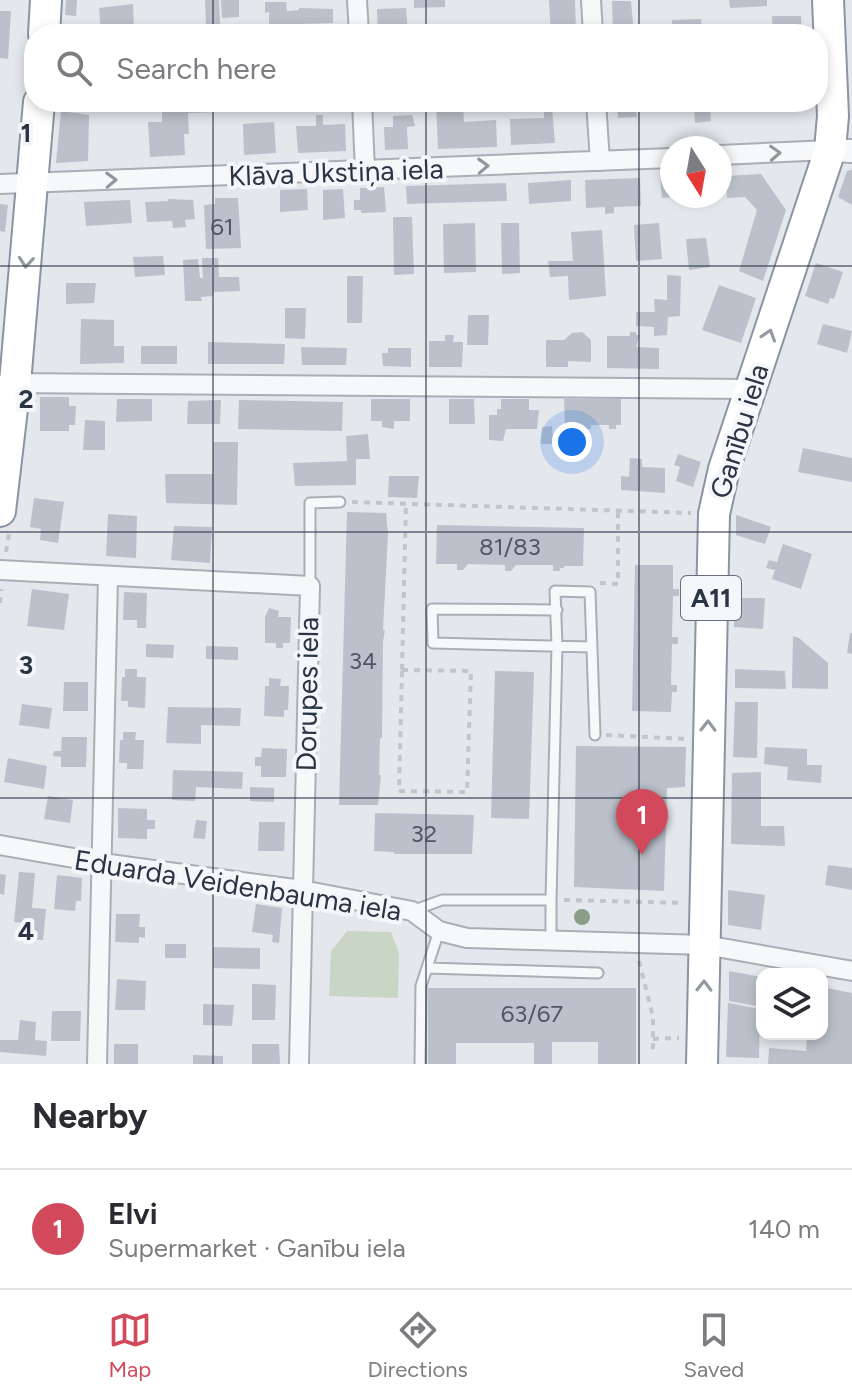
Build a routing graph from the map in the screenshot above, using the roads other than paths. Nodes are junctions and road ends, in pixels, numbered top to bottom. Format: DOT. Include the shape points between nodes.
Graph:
graph roads {
  1 [pos="46,0"];
  2 [pos="357,0"];
  3 [pos="591,0"];
  4 [pos="828,0"];
  5 [pos="45,24"];
  6 [pos="358,24"];
  7 [pos="592,24"];
  8 [pos="38,112"];
  9 [pos="362,112"];
  10 [pos="597,112"];
  11 [pos="841,151"];
  12 [pos="732,155"];
  13 [pos="660,158"];
  14 [pos="600,161"];
  15 [pos="365,171"];
  16 [pos="0,184"];
  17 [pos="33,184"];
  18 [pos="8,383"];
  19 [pos="751,389"];
  20 [pos="340,502"];
  21 [pos="0,511"];
  22 [pos="0,570"];
  23 [pos="108,576"];
  24 [pos="310,586"];
  25 [pos="557,610"];
  26 [pos="557,646"];
  27 [pos="591,647"];
  28 [pos="595,735"];
  29 [pos="0,845"];
  30 [pos="102,863"];
  31 [pos="302,890"];
  32 [pos="551,900"];
  33 [pos="412,911"];
  34 [pos="439,931"];
  35 [pos="551,941"];
  36 [pos="705,945"];
  37 [pos="427,968"];
  38 [pos="852,971"];
  39 [pos="598,973"];
  40 [pos="696,1051"];
  41 [pos="97,1064"];
  42 [pos="299,1064"];
  43 [pos="420,1064"];
  1 -- 5 [label="highway"];
  2 -- 6 [label="street"];
  3 -- 7 [label="street"];
  4 -- 11 [label="highway, Ganību iela / A11" via="833,116"];
  8 -- 17 [label="highway"];
  9 -- 15 [label="street"];
  10 -- 14 [label="street"];
  12 -- 11 [label="street, one-way"];
  19 -- 11 [label="highway, Ganību iela / A11, one-way"];
  13 -- 14 [label="street, Klāva Ukstiņa iela"];
  15 -- 14 [label="street, Klāva Ukstiņa iela, one-way"];
  17 -- 15 [label="street, Klāva Ukstiņa iela, one-way"];
  16 -- 17 [label="street, Klāva Ukstiņa iela"];
  17 -- 18 [label="highway, one-way"];
  18 -- 19 [label="street"];
  18 -- 21 [label="highway"];
  36 -- 19 [label="highway, Ganību iela / A11, one-way" via="714,514"];
  20 -- 24 [label="lane" via="310,503"];
  22 -- 23 [label="street, Dorupes iela"];
  23 -- 24 [label="street, Dorupes iela"];
  23 -- 30 [label="street"];
  24 -- 31 [label="street, Dorupes iela"];
  25 -- 26 [label="lane"];
  25 -- 26 [label="lane" via="432,609 433,643"];
  25 -- 27 [label="lane" via="555,591 590,592"];
  26 -- 27 [label="lane"];
  26 -- 32 [label="lane"];
  27 -- 28 [label="lane"];
  29 -- 30 [label="street, Eduarda Veidenbauma iela"];
  30 -- 31 [label="street, Eduarda Veidenbauma iela"];
  30 -- 41 [label="street"];
  31 -- 33 [label="street, Eduarda Veidenbauma iela"];
  31 -- 42 [label="street, Dorupes iela"];
  32 -- 33 [label="lane" via="442,900"];
  32 -- 35 [label="lane"];
  33 -- 34 [label="street, Eduarda Veidenbauma iela"];
  34 -- 35 [label="street, Eduarda Veidenbauma iela" via="467,938"];
  34 -- 37 [label="lane"];
  35 -- 36 [label="street, Eduarda Veidenbauma iela"];
  36 -- 38 [label="street, Eduarda Veidenbauma iela"];
  40 -- 36 [label="highway, Ganību iela / A11, one-way"];
  37 -- 39 [label="lane"];
  37 -- 43 [label="lane" via="421,986"];
}
